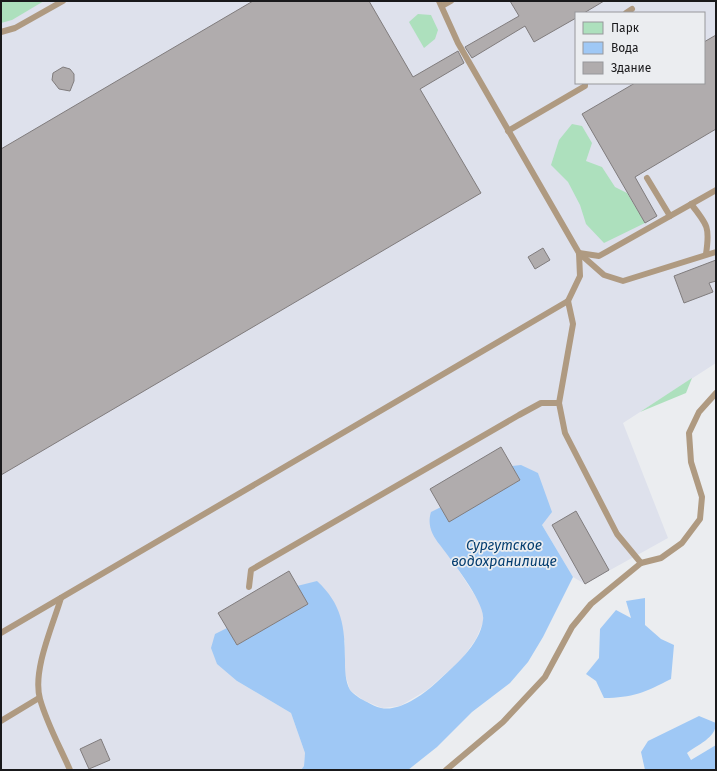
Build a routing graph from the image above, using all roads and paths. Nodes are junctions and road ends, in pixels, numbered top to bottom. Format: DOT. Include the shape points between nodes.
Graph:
graph roads {
  1 [pos="62,1"];
  2 [pos="451,1"];
  3 [pos="440,4"];
  4 [pos="632,9"];
  5 [pos="628,12"];
  6 [pos="1,32"];
  7 [pos="585,84"];
  8 [pos="508,131"];
  9 [pos="647,178"];
  10 [pos="716,190"];
  11 [pos="691,204"];
  12 [pos="670,216"];
  13 [pos="716,252"];
  14 [pos="579,253"];
  15 [pos="706,254"];
  16 [pos="568,301"];
  17 [pos="716,393"];
  18 [pos="559,403"];
  19 [pos="641,563"];
  20 [pos="249,587"];
  21 [pos="61,598"];
  22 [pos="1,633"];
  23 [pos="39,698"];
  24 [pos="1,721"];
  25 [pos="70,770"];
  26 [pos="446,770"];
  1 -- 6 [label="lane" via="15,28"];
  2 -- 3 [label="lane"];
  3 -- 8 [label="lane" via="458,43"];
  4 -- 5 [label="lane"];
  7 -- 8 [label="lane"];
  8 -- 14 [label="lane"];
  9 -- 12 [label="lane"];
  10 -- 11 [label="lane"];
  11 -- 12 [label="lane"];
  11 -- 15 [label="lane" via="704,219 709,234"];
  12 -- 14 [label="lane" via="599,256"];
  13 -- 15 [label="lane"];
  14 -- 15 [label="lane" via="604,275 623,281"];
  14 -- 16 [label="lane" via="580,276"];
  16 -- 18 [label="lane" via="573,324"];
  16 -- 21 [label="lane"];
  17 -- 19 [label="lane" via="699,412 690,433 691,462 702,497 700,519 682,543 661,558"];
  18 -- 19 [label="lane" via="565,433 617,534"];
  18 -- 20 [label="lane" via="541,403 251,570"];
  19 -- 26 [label="lane" via="591,604 572,627 545,677 503,722"];
  21 -- 22 [label="lane"];
  21 -- 23 [label="lane" via="39,667"];
  23 -- 24 [label="lane"];
  23 -- 25 [label="lane"];
}
